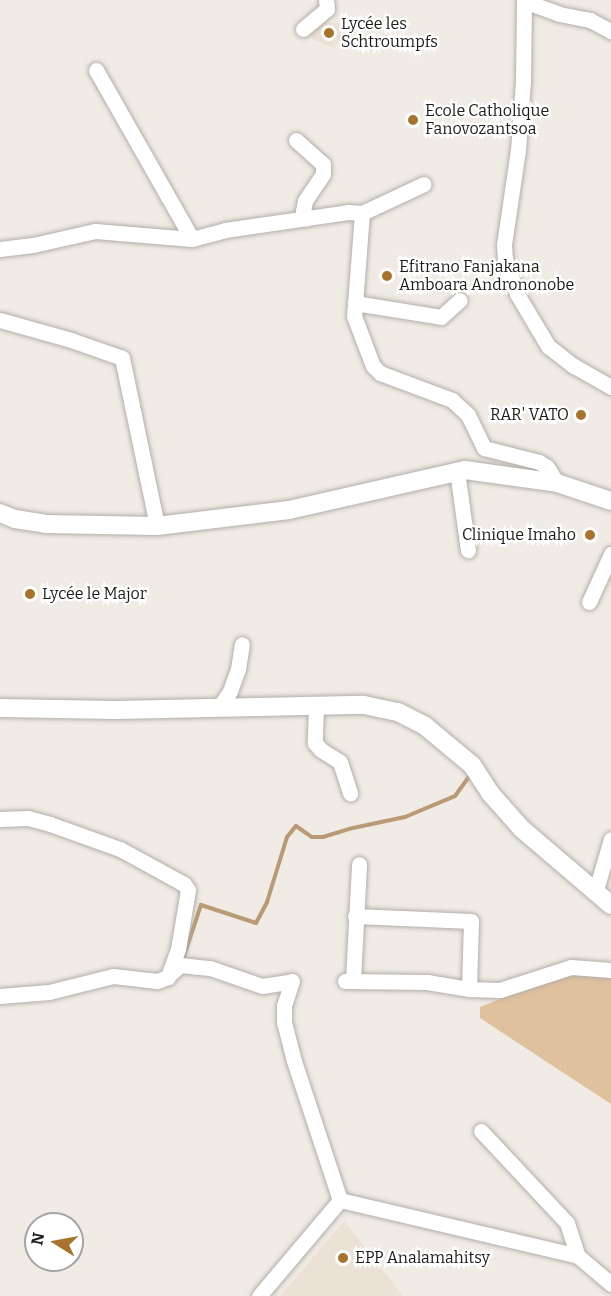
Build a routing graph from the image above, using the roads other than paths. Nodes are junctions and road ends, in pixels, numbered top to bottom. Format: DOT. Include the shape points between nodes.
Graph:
graph roads {
  1 [pos="326,0"];
  2 [pos="524,1"];
  3 [pos="303,29"];
  4 [pos="611,31"];
  5 [pos="96,69"];
  6 [pos="296,140"];
  7 [pos="424,184"];
  8 [pos="362,213"];
  9 [pos="306,218"];
  10 [pos="192,239"];
  11 [pos="0,249"];
  12 [pos="460,300"];
  13 [pos="355,303"];
  14 [pos="0,320"];
  15 [pos="611,387"];
  16 [pos="457,471"];
  17 [pos="558,483"];
  18 [pos="611,501"];
  19 [pos="0,513"];
  20 [pos="157,526"];
  21 [pos="468,550"];
  22 [pos="611,554"];
  23 [pos="589,602"];
  24 [pos="242,644"];
  25 [pos="316,705"];
  26 [pos="220,706"];
  27 [pos="0,708"];
  28 [pos="350,793"];
  29 [pos="0,819"];
  30 [pos="611,839"];
  31 [pos="359,864"];
  32 [pos="596,893"];
  33 [pos="611,905"];
  34 [pos="355,916"];
  35 [pos="611,970"];
  36 [pos="168,977"];
  37 [pos="469,988"];
  38 [pos="0,996"];
  39 [pos="481,1131"];
  40 [pos="340,1200"];
  41 [pos="578,1256"];
  42 [pos="611,1284"];
  43 [pos="259,1296"];
  1 -- 3 [label="street" via="327,9"];
  2 -- 4 [label="street" via="590,20"];
  2 -- 15 [label="street" via="524,81 505,259 518,294 548,346"];
  5 -- 10 [label="street"];
  6 -- 9 [label="street" via="323,164 323,174 305,201"];
  7 -- 8 [label="street"];
  8 -- 9 [label="street"];
  8 -- 13 [label="street"];
  9 -- 10 [label="street"];
  10 -- 11 [label="street" via="95,231"];
  12 -- 13 [label="street" via="441,317"];
  13 -- 17 [label="street" via="354,316 368,356 380,373 452,400 468,415 484,448 539,462"];
  14 -- 20 [label="street" via="122,358"];
  16 -- 17 [label="main road" via="486,471"];
  16 -- 20 [label="main road" via="289,510"];
  16 -- 21 [label="street"];
  17 -- 18 [label="main road"];
  19 -- 20 [label="main road" via="45,524"];
  22 -- 23 [label="street"];
  24 -- 26 [label="street" via="238,669"];
  25 -- 26 [label="main road"];
  25 -- 28 [label="street" via="315,743 340,762"];
  25 -- 32 [label="main road" via="385,708 425,726 472,765 490,793 522,829"];
  26 -- 27 [label="main road" via="116,710"];
  29 -- 36 [label="street" via="28,818 50,824 120,849 184,884 188,890 178,949"];
  30 -- 32 [label="street"];
  31 -- 34 [label="street"];
  32 -- 33 [label="main road"];
  34 -- 37 [label="street" via="471,921"];
  34 -- 37 [label="street" via="349,980 427,982"];
  35 -- 37 [label="street" via="571,967 500,990"];
  36 -- 38 [label="street" via="157,981 113,976 49,993"];
  36 -- 40 [label="street" via="180,965 210,968 262,986 292,981 284,1006 284,1022"];
  39 -- 41 [label="street" via="567,1223"];
  40 -- 41 [label="street"];
  40 -- 43 [label="street"];
  41 -- 42 [label="street"];
}
